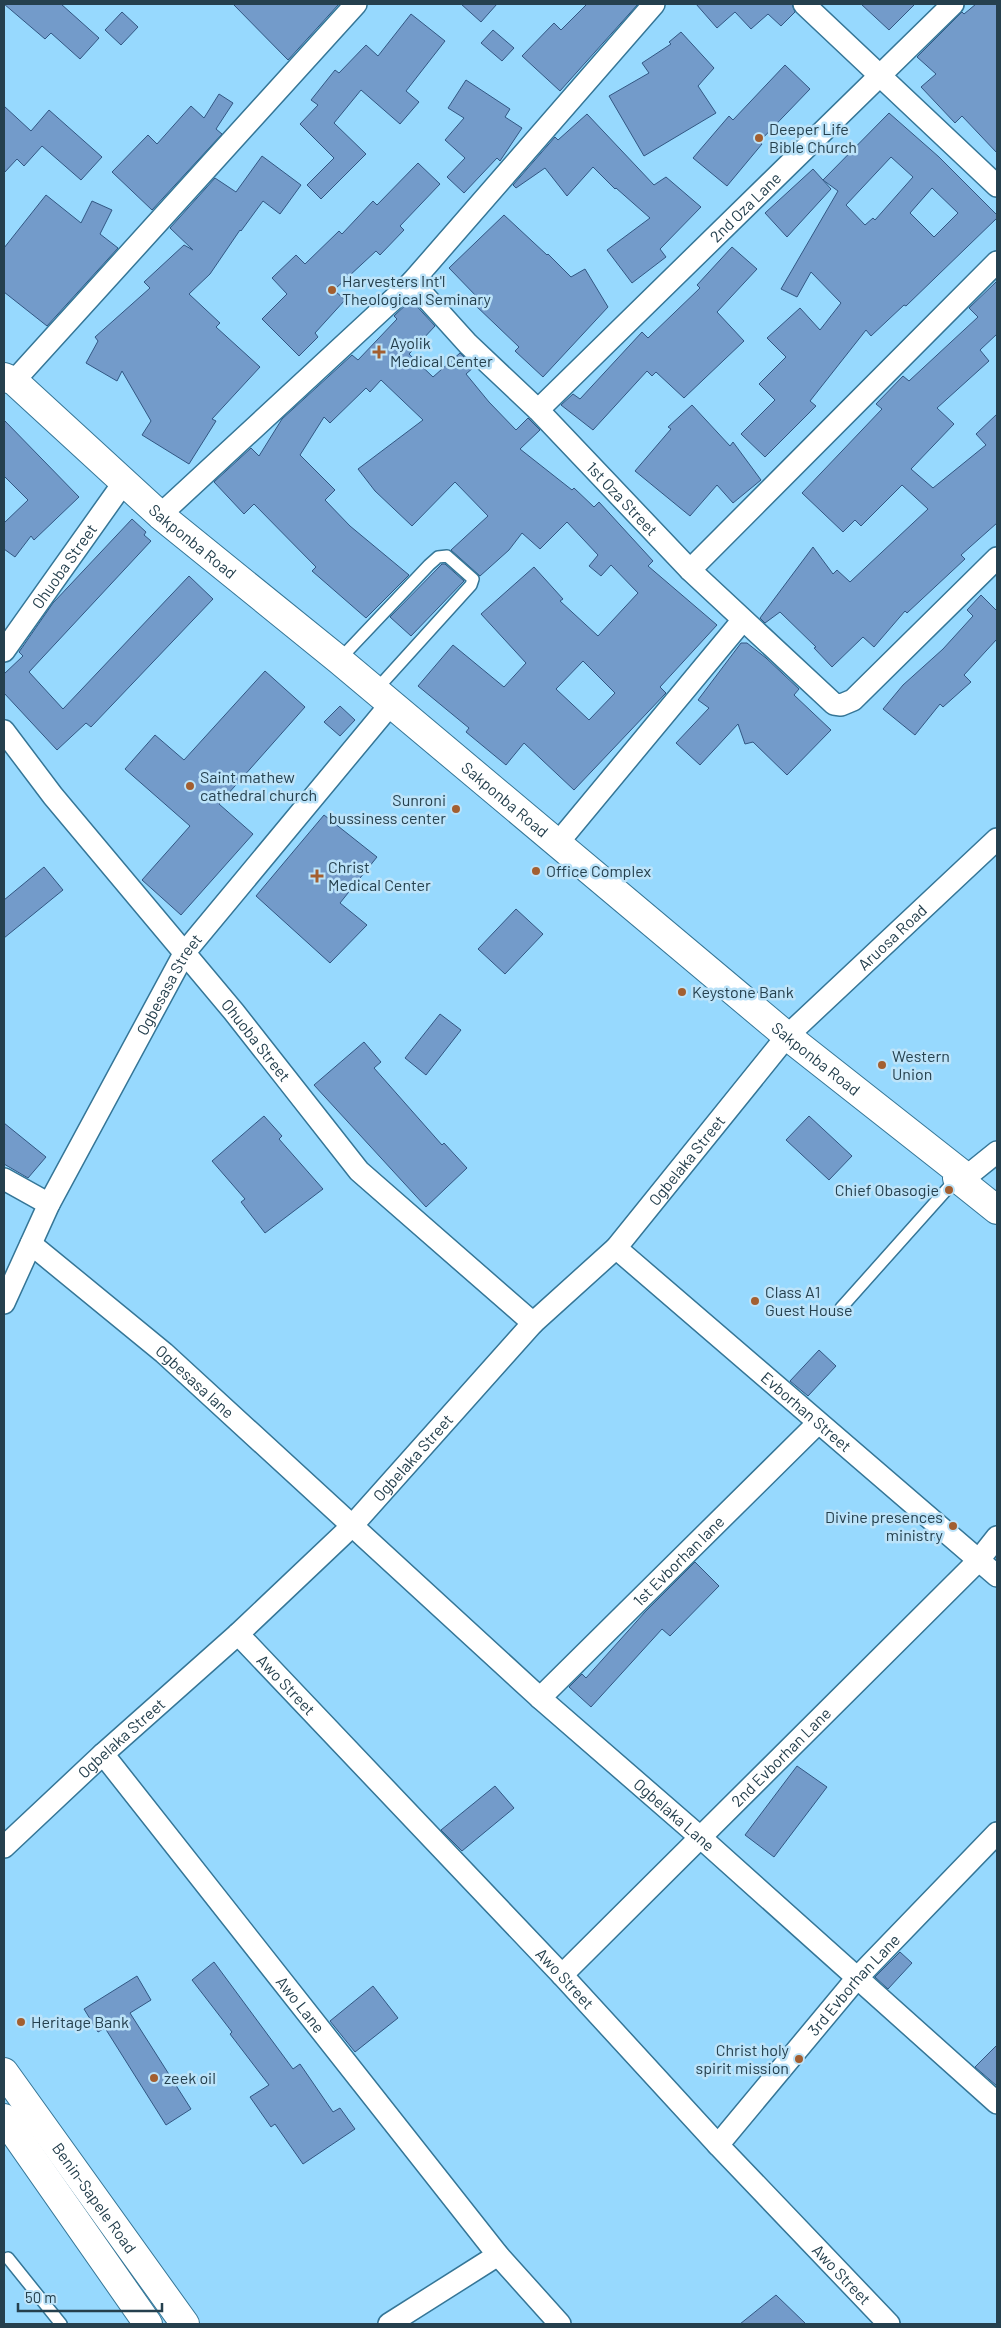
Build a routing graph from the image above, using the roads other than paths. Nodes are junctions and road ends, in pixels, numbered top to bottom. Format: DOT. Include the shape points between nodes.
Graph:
graph roads {
  1 [pos="356,4"];
  2 [pos="654,4"];
  3 [pos="804,4"];
  4 [pos="953,4"];
  5 [pos="878,76"];
  6 [pos="997,186"];
  7 [pos="997,262"];
  8 [pos="412,282"];
  9 [pos="9,379"];
  10 [pos="538,410"];
  11 [pos="124,482"];
  12 [pos="160,514"];
  13 [pos="997,558"];
  14 [pos="690,570"];
  15 [pos="742,621"];
  16 [pos="4,651"];
  17 [pos="339,660"];
  18 [pos="382,698"];
  19 [pos="4,731"];
  20 [pos="997,839"];
  21 [pos="557,844"];
  22 [pos="185,952"];
  23 [pos="787,1036"];
  24 [pos="997,1152"];
  25 [pos="962,1178"];
  26 [pos="4,1179"];
  27 [pos="49,1204"];
  28 [pos="997,1210"];
  29 [pos="31,1244"];
  30 [pos="616,1248"];
  31 [pos="4,1302"];
  32 [pos="841,1308"];
  33 [pos="533,1323"];
  34 [pos="818,1423"];
  35 [pos="351,1527"];
  36 [pos="997,1537"];
  37 [pos="978,1561"];
  38 [pos="997,1576"];
  39 [pos="238,1634"];
  40 [pos="540,1698"];
  41 [pos="103,1754"];
  42 [pos="997,1832"];
  43 [pos="700,1837"];
  44 [pos="4,1847"];
  45 [pos="562,1975"];
  46 [pos="857,1978"];
  47 [pos="4,2072"];
  48 [pos="997,2103"];
  49 [pos="4,2118"];
  50 [pos="718,2145"];
  51 [pos="498,2255"];
  52 [pos="5,2257"];
  53 [pos="61,2324"];
  54 [pos="148,2324"];
  55 [pos="185,2324"];
  56 [pos="389,2324"];
  57 [pos="560,2324"];
  58 [pos="889,2324"];
  1 -- 9 [label="street"];
  2 -- 8 [label="street"];
  3 -- 5 [label="street"];
  4 -- 5 [label="street, 2nd Oza Lane"];
  5 -- 6 [label="street"];
  5 -- 10 [label="street, 2nd Oza Lane"];
  7 -- 14 [label="street"];
  8 -- 10 [label="street, 1st Oza Street" via="468,344"];
  8 -- 12 [label="street"];
  9 -- 11 [label="main road, Sakponba Road"];
  10 -- 14 [label="street, 1st Oza Street"];
  11 -- 12 [label="main road, Sakponba Road"];
  11 -- 16 [label="street, Ohuoba Street"];
  12 -- 17 [label="main road, Sakponba Road"];
  13 -- 15 [label="street, 1st Oza Street" via="852,700 841,705 834,704"];
  14 -- 15 [label="street, 1st Oza Street"];
  15 -- 21 [label="street"];
  17 -- 18 [label="main road, Sakponba Road"];
  17 -- 18 [label="lane" via="429,565 438,557 447,556 472,579 471,585"];
  18 -- 21 [label="main road, Sakponba Road"];
  18 -- 22 [label="street, Ogbesasa Street"];
  19 -- 22 [label="street, Ohuoba Street" via="53,796"];
  20 -- 23 [label="street, Aruosa Road"];
  21 -- 23 [label="main road, Sakponba Road"];
  22 -- 27 [label="street, Ogbesasa Street"];
  22 -- 33 [label="street, Ohuoba Street" via="359,1171"];
  23 -- 25 [label="main road, Sakponba Road"];
  23 -- 30 [label="street, Ogbelaka Street"];
  24 -- 25 [label="street"];
  25 -- 28 [label="main road, Sakponba Road"];
  25 -- 32 [label="lane"];
  26 -- 27 [label="street"];
  27 -- 29 [label="street, Ogbesasa Street"];
  29 -- 31 [label="street, Ogbesasa Street"];
  29 -- 35 [label="street, Ogbesasa lane" via="164,1353"];
  30 -- 33 [label="street, Ogbelaka Street"];
  30 -- 34 [label="street, Evborhan Street"];
  33 -- 35 [label="street, Ogbelaka Street"];
  34 -- 37 [label="street, Evborhan Street"];
  34 -- 40 [label="street, 1st Evborhan lane"];
  35 -- 39 [label="street, Ogbelaka Street"];
  35 -- 40 [label="street, Ogbelaka Lane"];
  36 -- 37 [label="street, 2nd Evborhan Lane"];
  37 -- 38 [label="street, Evborhan Street"];
  37 -- 43 [label="street, 2nd Evborhan Lane"];
  39 -- 41 [label="street, Ogbelaka Street"];
  39 -- 45 [label="street, Awo Street"];
  40 -- 43 [label="street, Ogbelaka Lane"];
  41 -- 44 [label="street, Ogbelaka Street"];
  41 -- 51 [label="street, Awo Lane"];
  42 -- 46 [label="street, 3rd Evborhan Lane"];
  43 -- 45 [label="street, 2nd Evborhan Lane"];
  43 -- 46 [label="street, Ogbelaka Lane"];
  45 -- 50 [label="street, Awo Street"];
  46 -- 48 [label="street, Ogbelaka Lane"];
  46 -- 50 [label="street, 3rd Evborhan Lane"];
  47 -- 55 [label="main road, Benin-Sapele Road"];
  49 -- 54 [label="main road, Benin-Sapele Road"];
  50 -- 58 [label="street, Awo Street"];
  51 -- 56 [label="street"];
  51 -- 57 [label="street, Awo Lane"];
  52 -- 53 [label="lane"];
}
